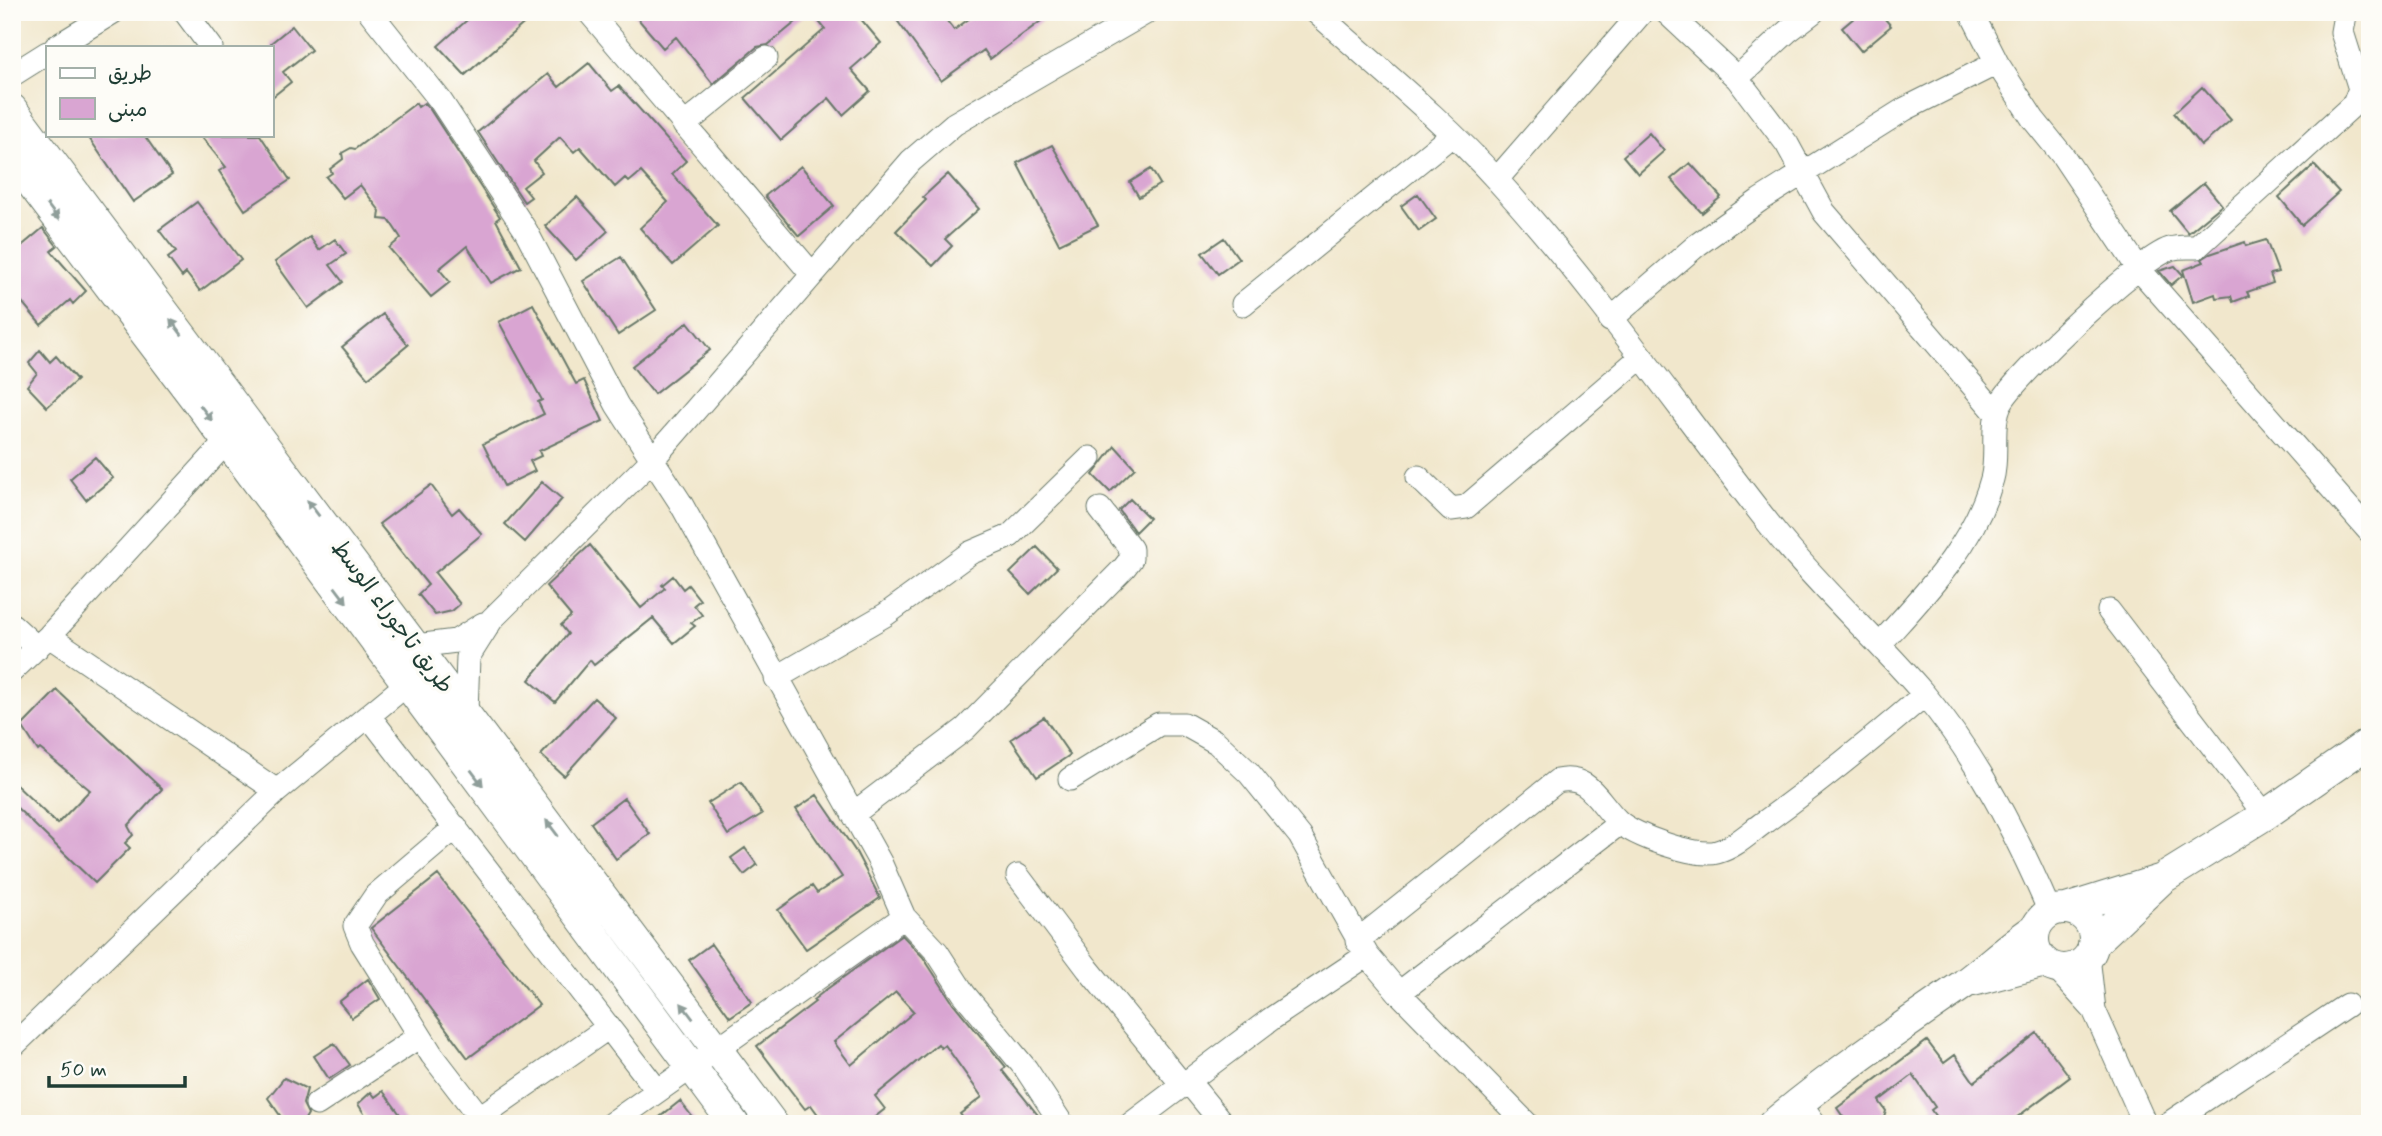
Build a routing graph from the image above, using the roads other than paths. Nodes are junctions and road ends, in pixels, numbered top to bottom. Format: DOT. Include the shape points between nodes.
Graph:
graph roads {
  1 [pos="113,12"];
  2 [pos="185,12"];
  3 [pos="589,12"];
  4 [pos="1147,12"];
  5 [pos="1316,12"];
  6 [pos="1642,12"];
  7 [pos="1666,12"];
  8 [pos="1813,12"];
  9 [pos="1971,12"];
  10 [pos="2345,15"];
  11 [pos="383,17"];
  12 [pos="58,46"];
  13 [pos="210,46"];
  14 [pos="46,54"];
  15 [pos="766,58"];
  16 [pos="1997,63"];
  17 [pos="12,75"];
  18 [pos="1737,78"];
  19 [pos="12,109"];
  20 [pos="684,125"];
  21 [pos="1452,135"];
  22 [pos="12,158"];
  23 [pos="1803,173"];
  24 [pos="1497,179"];
  25 [pos="2138,268"];
  26 [pos="810,273"];
  27 [pos="1243,304"];
  28 [pos="1610,320"];
  29 [pos="1640,358"];
  30 [pos="1997,414"];
  31 [pos="237,431"];
  32 [pos="1090,458"];
  33 [pos="652,460"];
  34 [pos="1418,477"];
  35 [pos="1100,509"];
  36 [pos="2370,532"];
  37 [pos="2109,611"];
  38 [pos="492,619"];
  39 [pos="12,625"];
  40 [pos="43,642"];
  41 [pos="1880,644"];
  42 [pos="416,646"];
  43 [pos="12,671"];
  44 [pos="776,678"];
  45 [pos="407,684"];
  46 [pos="1924,695"];
  47 [pos="466,712"];
  48 [pos="369,716"];
  49 [pos="2370,742"];
  50 [pos="1070,779"];
  51 [pos="277,791"];
  52 [pos="853,814"];
  53 [pos="2265,815"];
  54 [pos="1620,823"];
  55 [pos="456,827"];
  56 [pos="1018,876"];
  57 [pos="2162,878"];
  58 [pos="904,916"];
  59 [pos="2051,916"];
  60 [pos="1362,948"];
  61 [pos="2090,950"];
  62 [pos="2050,965"];
  63 [pos="1965,982"];
  64 [pos="1399,993"];
  65 [pos="2347,1005"];
  66 [pos="2094,1010"];
  67 [pos="609,1027"];
  68 [pos="420,1036"];
  69 [pos="12,1047"];
  70 [pos="716,1050"];
  71 [pos="692,1068"];
  72 [pos="1184,1081"];
  73 [pos="657,1090"];
  74 [pos="317,1104"];
  75 [pos="1807,1113"];
  76 [pos="483,1121"];
  77 [pos="611,1124"];
  78 [pos="734,1124"];
  79 [pos="773,1124"];
  80 [pos="1062,1124"];
  81 [pos="1131,1124"];
  82 [pos="1223,1124"];
  83 [pos="1527,1124"];
  84 [pos="1773,1124"];
  85 [pos="2145,1124"];
  86 [pos="2168,1124"];
  1 -- 12 [label="street"];
  2 -- 13 [label="street"];
  3 -- 20 [label="street"];
  4 -- 26 [label="street" via="931,142"];
  5 -- 21 [label="street"];
  6 -- 24 [label="street"];
  7 -- 18 [label="street"];
  8 -- 18 [label="street"];
  9 -- 16 [label="street"];
  10 -- 25 [label="street" via="2342,32 2360,89 2354,104 2197,247 2171,248"];
  11 -- 33 [label="street" via="526,231 617,405"];
  14 -- 17 [label="street"];
  15 -- 20 [label="street"];
  16 -- 23 [label="street" via="1905,109"];
  16 -- 25 [label="street"];
  18 -- 23 [label="street" via="1772,121"];
  31 -- 19 [label="main road, طريق تاجوراء الوسط, one-way"];
  20 -- 26 [label="street"];
  21 -- 24 [label="street"];
  21 -- 27 [label="street"];
  22 -- 31 [label="main road, one-way"];
  23 -- 28 [label="street" via="1706,238"];
  23 -- 30 [label="street" via="1824,212 1847,241"];
  24 -- 28 [label="street"];
  25 -- 30 [label="street" via="2020,378"];
  25 -- 36 [label="street"];
  26 -- 33 [label="street"];
  28 -- 29 [label="street"];
  29 -- 34 [label="street" via="1465,507 1451,509"];
  29 -- 41 [label="street" via="1800,562"];
  30 -- 41 [label="street" via="1995,468 1971,528 1937,582"];
  31 -- 40 [label="street"];
  42 -- 31 [label="main road, طريق تاجوراء الوسط, one-way"];
  31 -- 45 [label="main road, one-way"];
  32 -- 44 [label="street" via="1010,537 970,553 885,615"];
  33 -- 38 [label="street"];
  33 -- 44 [label="street" via="680,502"];
  35 -- 52 [label="street" via="1131,549 1124,568 965,729"];
  37 -- 53 [label="street"];
  38 -- 42 [label="street" via="456,641"];
  38 -- 47 [label="street" via="468,657"];
  39 -- 40 [label="street"];
  40 -- 43 [label="street"];
  40 -- 51 [label="street"];
  41 -- 46 [label="street"];
  42 -- 47 [label="main road, طريق تاجوراء الوسط"];
  44 -- 52 [label="street"];
  45 -- 48 [label="street"];
  45 -- 71 [label="main road, one-way"];
  46 -- 54 [label="street" via="1731,846 1701,854"];
  46 -- 59 [label="street" via="1997,805"];
  70 -- 47 [label="main road, طريق تاجوراء الوسط, one-way"];
  48 -- 51 [label="street"];
  48 -- 55 [label="street"];
  49 -- 53 [label="main road"];
  50 -- 60 [label="street" via="1159,724 1184,724 1199,730 1232,755 1284,813"];
  51 -- 69 [label="street"];
  52 -- 58 [label="street"];
  53 -- 57 [label="main road"];
  54 -- 60 [label="street" via="1580,780 1557,780"];
  54 -- 64 [label="street"];
  55 -- 67 [label="street"];
  55 -- 68 [label="street" via="376,895 355,926"];
  56 -- 72 [label="street" via="1088,970"];
  57 -- 59 [label="main road"];
  57 -- 61 [label="main road"];
  58 -- 70 [label="street"];
  58 -- 80 [label="street" via="1026,1069"];
  59 -- 61 [label="main road" via="2078,913 2092,932"];
  59 -- 62 [label="main road" via="2035,946"];
  59 -- 63 [label="main road"];
  60 -- 64 [label="street"];
  60 -- 72 [label="street"];
  61 -- 62 [label="main road" via="2073,967"];
  61 -- 66 [label="street"];
  62 -- 63 [label="main road"];
  62 -- 66 [label="street"];
  63 -- 75 [label="main road" via="1871,1047"];
  64 -- 83 [label="street"];
  65 -- 86 [label="street"];
  66 -- 85 [label="street"];
  67 -- 73 [label="street"];
  67 -- 76 [label="street"];
  68 -- 74 [label="street"];
  68 -- 76 [label="street"];
  70 -- 71 [label="street"];
  70 -- 79 [label="main road, طريق تاجوراء الوسط"];
  71 -- 73 [label="street"];
  71 -- 78 [label="main road"];
  72 -- 81 [label="street"];
  72 -- 82 [label="street"];
  73 -- 77 [label="street"];
  75 -- 84 [label="main road"];
}
